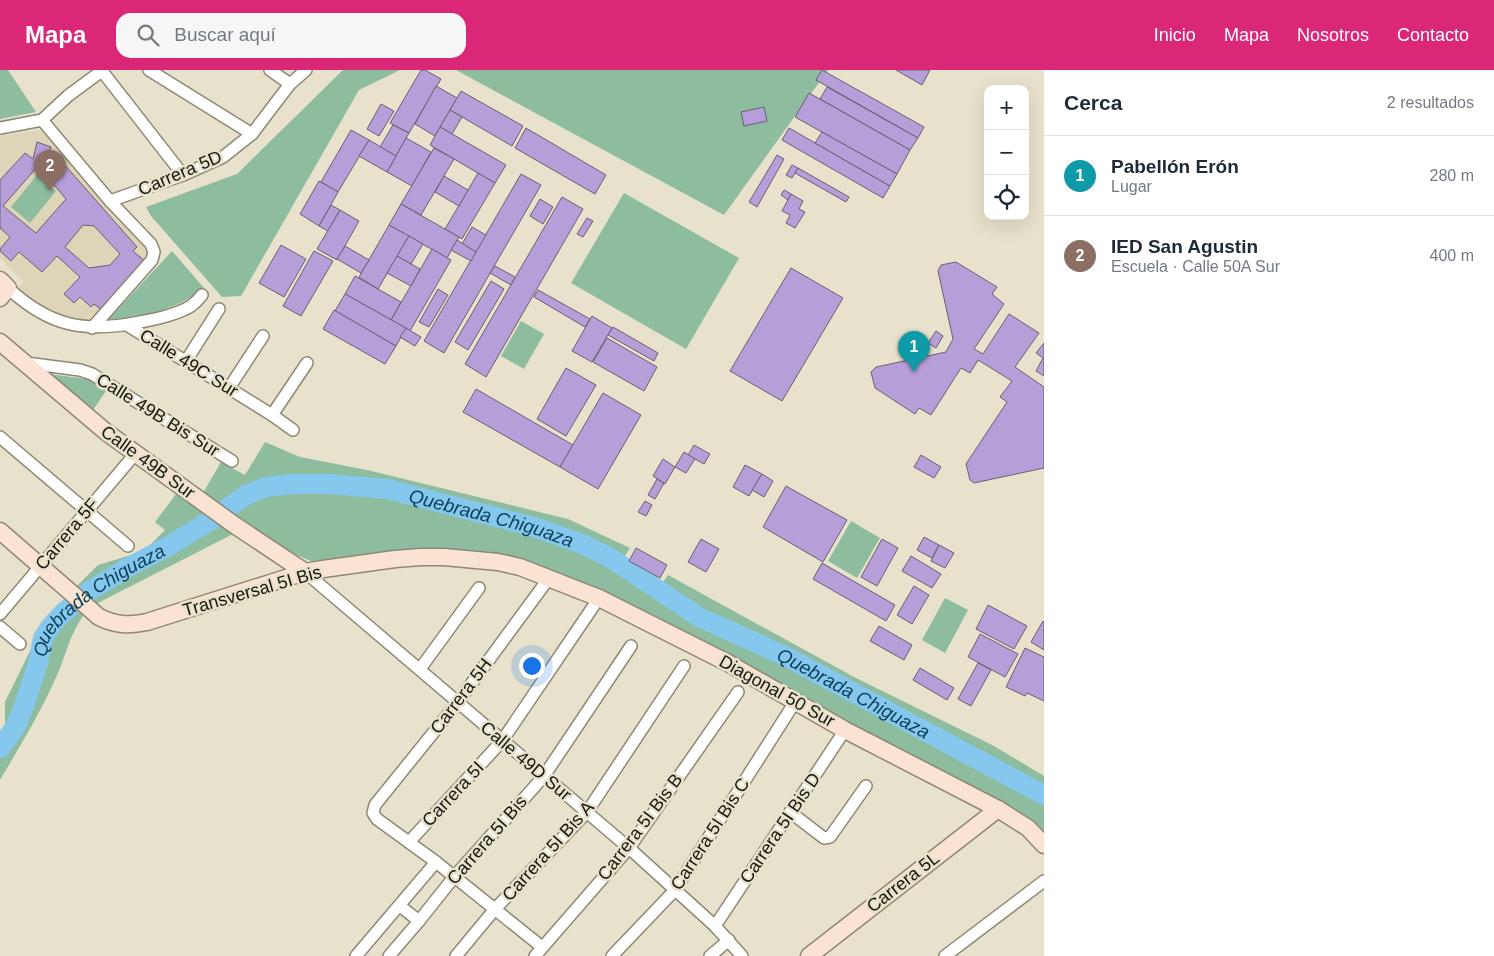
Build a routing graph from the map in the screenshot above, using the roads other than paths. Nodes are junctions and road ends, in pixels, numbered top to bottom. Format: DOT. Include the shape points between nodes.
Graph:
graph roads {
  1 [pos="102,70"];
  2 [pos="149,70"];
  3 [pos="270,70"];
  4 [pos="306,70"];
  5 [pos="290,84"];
  6 [pos="42,120"];
  7 [pos="0,128"];
  8 [pos="252,134"];
  9 [pos="183,175"];
  10 [pos="110,201"];
  11 [pos="3,289"];
  12 [pos="202,295"];
  13 [pos="219,309"];
  14 [pos="127,325"];
  15 [pos="92,328"];
  16 [pos="263,336"];
  17 [pos="0,342"];
  18 [pos="186,362"];
  19 [pos="24,363"];
  20 [pos="308,363"];
  21 [pos="229,388"];
  22 [pos="272,415"];
  23 [pos="293,430"];
  24 [pos="0,436"];
  25 [pos="135,454"];
  26 [pos="232,462"];
  27 [pos="87,511"];
  28 [pos="0,532"];
  29 [pos="128,546"];
  30 [pos="498,562"];
  31 [pos="40,566"];
  32 [pos="305,572"];
  33 [pos="549,578"];
  34 [pos="479,588"];
  35 [pos="599,598"];
  36 [pos="0,614"];
  37 [pos="0,627"];
  38 [pos="20,644"];
  39 [pos="631,646"];
  40 [pos="684,666"];
  41 [pos="420,669"];
  42 [pos="738,692"];
  43 [pos="458,702"];
  44 [pos="795,702"];
  45 [pos="845,730"];
  46 [pos="502,742"];
  47 [pos="544,776"];
  48 [pos="866,786"];
  49 [pos="998,809"];
  50 [pos="587,812"];
  51 [pos="790,812"];
  52 [pos="409,842"];
  53 [pos="1044,845"];
  54 [pos="629,848"];
  55 [pos="436,862"];
  56 [pos="454,877"];
  57 [pos="1044,881"];
  58 [pos="675,890"];
  59 [pos="400,906"];
  60 [pos="495,909"];
  61 [pos="419,921"];
  62 [pos="715,926"];
  63 [pos="729,940"];
  64 [pos="538,952"];
  65 [pos="363,954"];
  66 [pos="389,956"];
  67 [pos="456,956"];
  68 [pos="612,956"];
  69 [pos="710,956"];
  70 [pos="742,956"];
  71 [pos="809,956"];
  72 [pos="945,956"];
  1 -- 6 [label="street"];
  1 -- 9 [label="street"];
  2 -- 8 [label="street"];
  3 -- 5 [label="street"];
  4 -- 5 [label="street, Carrera 5D"];
  5 -- 8 [label="street, Carrera 5D"];
  6 -- 7 [label="street"];
  6 -- 10 [label="street"];
  8 -- 9 [label="street, Carrera 5D" via="223,158"];
  9 -- 10 [label="street, Carrera 5D"];
  10 -- 15 [label="street" via="151,244 154,252 152,260"];
  11 -- 15 [label="street, Calle 49C Sur" via="50,317"];
  12 -- 14 [label="street" via="190,306 174,313"];
  13 -- 18 [label="street"];
  14 -- 15 [label="street, Calle 49C Sur"];
  14 -- 18 [label="street, Calle 49C Sur"];
  16 -- 21 [label="street"];
  17 -- 19 [label="street, Calle 49B Sur"];
  18 -- 21 [label="street, Calle 49C Sur"];
  19 -- 25 [label="street, Calle 49B Sur"];
  19 -- 26 [label="street, Calle 49B Bis Sur" via="92,374"];
  20 -- 22 [label="street"];
  21 -- 22 [label="street, Calle 49C Sur"];
  22 -- 23 [label="street, Calle 49C Sur"];
  24 -- 27 [label="street"];
  25 -- 27 [label="street, Carrera 5F"];
  25 -- 32 [label="street, Calle 49B Sur"];
  27 -- 29 [label="street"];
  27 -- 31 [label="street, Carrera 5F"];
  28 -- 31 [label="street"];
  30 -- 32 [label="street, Transversal 5I Bis" via="421,557"];
  30 -- 33 [label="street, Diagonal 50 Sur"];
  31 -- 32 [label="street, Transversal 5I Bis" via="108,622 119,625 147,622"];
  31 -- 36 [label="street, Carrera 5F"];
  32 -- 41 [label="street, Calle 49D Sur"];
  33 -- 35 [label="street, Diagonal 50 Sur"];
  33 -- 43 [label="street, Carrera 5H"];
  34 -- 41 [label="street"];
  35 -- 44 [label="street, Diagonal 50 Sur" via="728,663"];
  35 -- 46 [label="street, Carrera 5I"];
  37 -- 38 [label="street"];
  39 -- 47 [label="street, Carrera 5I Bis"];
  40 -- 50 [label="street, Carrera 5I Bis A"];
  41 -- 43 [label="street, Calle 49D Sur"];
  42 -- 54 [label="street, Carrera 5I Bis B"];
  43 -- 46 [label="street, Calle 49D Sur"];
  43 -- 52 [label="street, Carrera 5H" via="375,806 373,812 377,819"];
  44 -- 45 [label="street, Diagonal 50 Sur"];
  44 -- 58 [label="street, Carrera 5I Bis C"];
  45 -- 49 [label="street, Diagonal 50 Sur"];
  45 -- 51 [label="street, Carrera 5I Bis D"];
  46 -- 47 [label="street, Calle 49D Sur"];
  46 -- 52 [label="street, Carrera 5I"];
  47 -- 50 [label="street, Calle 49D Sur"];
  47 -- 56 [label="street, Carrera 5I Bis"];
  48 -- 51 [label="street" via="830,837 824,838"];
  49 -- 53 [label="street, Diagonal 50 Sur" via="1028,828"];
  49 -- 71 [label="street, Carrera 5L"];
  50 -- 54 [label="street, Calle 49D Sur"];
  50 -- 60 [label="street, Carrera 5I Bis A"];
  51 -- 62 [label="street, Carrera 5I Bis D"];
  52 -- 55 [label="street"];
  54 -- 58 [label="street, Calle 49D Sur"];
  54 -- 64 [label="street, Carrera 5I Bis B"];
  55 -- 56 [label="street"];
  55 -- 59 [label="street"];
  56 -- 60 [label="street"];
  56 -- 61 [label="street, Carrera 5I Bis"];
  57 -- 72 [label="street"];
  58 -- 62 [label="street, Calle 49D Sur"];
  58 -- 68 [label="street, Carrera 5I Bis C"];
  59 -- 61 [label="street"];
  59 -- 65 [label="street"];
  60 -- 64 [label="street"];
  60 -- 67 [label="street, Carrera 5I Bis A"];
  61 -- 66 [label="street, Carrera 5I Bis"];
  62 -- 63 [label="street, Calle 49D Sur"];
  63 -- 69 [label="street"];
  63 -- 70 [label="street, Calle 49D Sur"];
}
